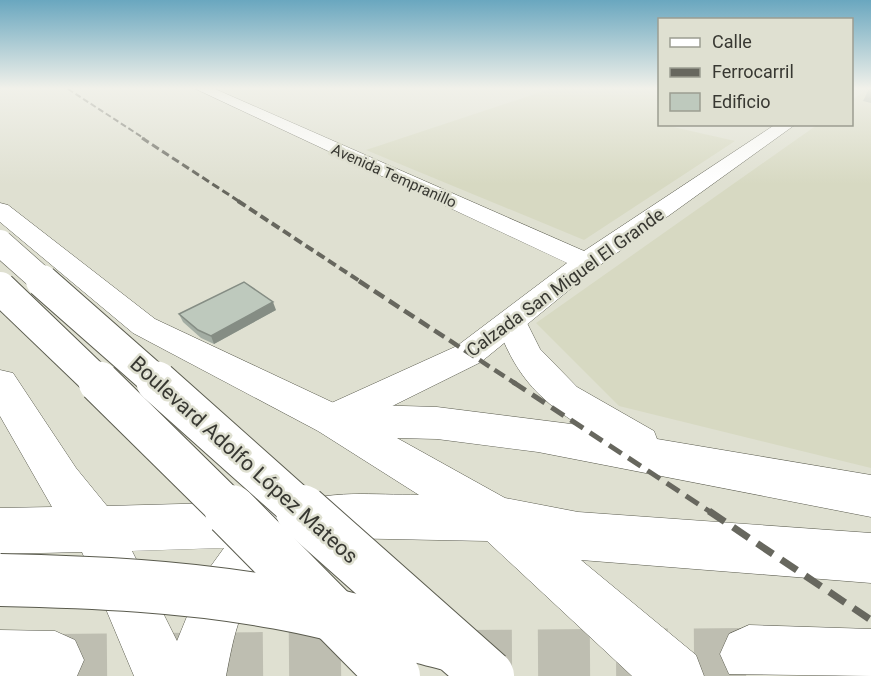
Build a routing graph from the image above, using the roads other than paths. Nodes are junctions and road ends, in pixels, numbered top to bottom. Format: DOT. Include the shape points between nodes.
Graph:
graph roads {
  1 [pos="273,121"];
  2 [pos="785,126"];
  3 [pos="0,210"];
  4 [pos="0,243"];
  5 [pos="586,262"];
  6 [pos="0,288"];
  7 [pos="512,322"];
  8 [pos="0,383"];
  9 [pos="332,420"];
  10 [pos="664,457"];
  11 [pos="871,496"];
  12 [pos="496,519"];
  13 [pos="292,524"];
  14 [pos="96,528"];
  15 [pos="0,531"];
  16 [pos="871,558"];
  17 [pos="0,580"];
  18 [pos="749,654"];
  19 [pos="871,658"];
  20 [pos="0,659"];
  21 [pos="55,660"];
  22 [pos="471,661"];
  23 [pos="164,676"];
  24 [pos="197,676"];
  25 [pos="394,676"];
  26 [pos="675,676"];
  1 -- 5 [label="main road, Avenida Tempranillo"];
  2 -- 5 [label="main road, Calzada San Miguel El Grande"];
  3 -- 9 [label="main road" via="144,326"];
  4 -- 22 [label="main road, Boulevard Adolfo López Mateos, bridge"];
  5 -- 7 [label="main road, Calzada San Miguel El Grande"];
  6 -- 25 [label="main road, bridge" via="183,463"];
  7 -- 9 [label="main road, Calzada San Miguel El Grande" via="469,354"];
  7 -- 10 [label="main road" via="525,355 564,397"];
  8 -- 14 [label="main road" via="60,482"];
  9 -- 10 [label="main road" via="448,424 548,436"];
  9 -- 12 [label="main road"];
  10 -- 11 [label="main road"];
  12 -- 13 [label="main road" via="339,516"];
  12 -- 16 [label="main road" via="578,536"];
  12 -- 26 [label="main road"];
  13 -- 14 [label="main road"];
  13 -- 24 [label="main road" via="255,550 225,585 206,634"];
  14 -- 15 [label="main road"];
  14 -- 23 [label="main road"];
  17 -- 22 [label="main road, bridge" via="56,580 197,591 278,603"];
  18 -- 19 [label="main road"];
  20 -- 21 [label="main road"];
}
